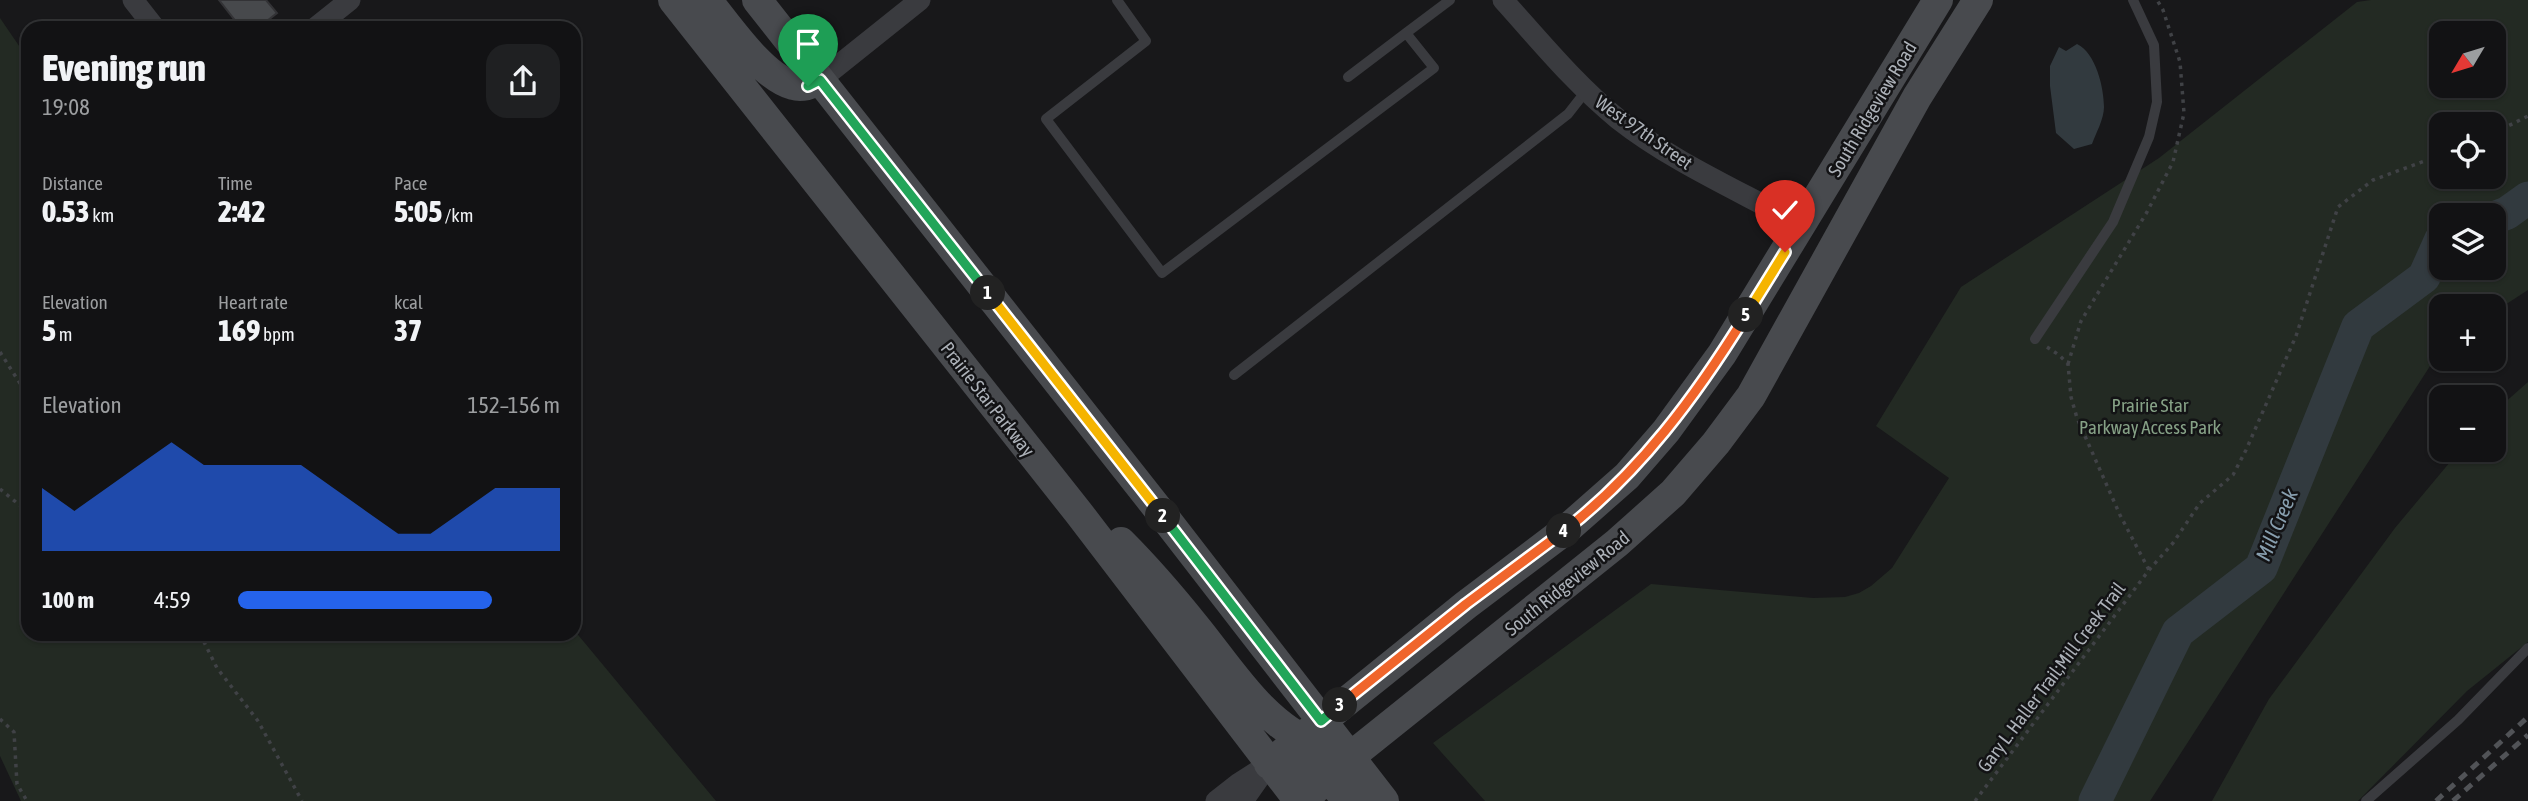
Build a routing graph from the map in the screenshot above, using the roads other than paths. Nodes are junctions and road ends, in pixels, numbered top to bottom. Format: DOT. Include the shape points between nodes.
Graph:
graph roads {
  1 [pos="133,0"];
  2 [pos="350,0"];
  3 [pos="673,0"];
  4 [pos="707,0"];
  5 [pos="757,0"];
  6 [pos="920,0"];
  7 [pos="1116,0"];
  8 [pos="1450,0"];
  9 [pos="1503,0"];
  10 [pos="1938,0"];
  11 [pos="1978,0"];
  12 [pos="2133,0"];
  13 [pos="150,21"];
  14 [pos="324,21"];
  15 [pos="1406,33"];
  16 [pos="1348,78"];
  17 [pos="820,80"];
  18 [pos="1586,91"];
  19 [pos="1824,188"];
  20 [pos="1775,211"];
  21 [pos="1785,252"];
  22 [pos="2035,339"];
  23 [pos="1234,375"];
  24 [pos="1078,512"];
  25 [pos="2528,648"];
  26 [pos="1301,729"];
  27 [pos="1350,758"];
  28 [pos="1269,764"];
  29 [pos="1325,777"];
  30 [pos="1216,801"];
  31 [pos="1243,801"];
  32 [pos="1299,801"];
  33 [pos="1305,801"];
  34 [pos="1350,801"];
  35 [pos="1384,801"];
  36 [pos="2366,801"];
  1 -- 13 [label="street"];
  2 -- 14 [label="street"];
  3 -- 24 [label="main road, Prairie Star Parkway"];
  4 -- 17 [label="main road" via="775,77 808,86"];
  5 -- 17 [label="main road"];
  6 -- 17 [label="street"];
  7 -- 15 [label="lane" via="1146,41 1046,119 1163,273 1433,68"];
  8 -- 15 [label="lane"];
  9 -- 18 [label="street, West 97th Street"];
  10 -- 19 [label="main road, South Ridgeview Road"];
  11 -- 27 [label="main road, South Ridgeview Road" via="1917,97 1751,396 1716,443 1672,494 1618,543"];
  12 -- 22 [label="lane" via="2154,45 2157,102 2149,137 2113,222"];
  15 -- 16 [label="lane"];
  17 -- 26 [label="main road" via="1283,672"];
  18 -- 20 [label="street, West 97th Street" via="1665,151"];
  18 -- 23 [label="lane" via="1568,114"];
  19 -- 20 [label="street" via="1800,206"];
  19 -- 21 [label="main road, South Ridgeview Road"];
  20 -- 21 [label="street"];
  21 -- 26 [label="main road, South Ridgeview Road" via="1722,354 1627,477 1568,528"];
  24 -- 26 [label="main road" via="1115,536 1158,579 1251,695"];
  24 -- 28 [label="main road, Prairie Star Parkway"];
  25 -- 36 [label="lane" via="2458,720"];
  26 -- 27 [label="main road"];
  26 -- 28 [label="main road, South Ridgeview Road"];
  27 -- 29 [label="main road, South Ridgeview Road"];
  27 -- 35 [label="main road"];
  28 -- 29 [label="main road" via="1299,764"];
  28 -- 30 [label="street, South Ridgeview Road"];
  28 -- 31 [label="street"];
  28 -- 32 [label="main road, Prairie Star Parkway"];
  29 -- 33 [label="main road, South Ridgeview Road"];
  29 -- 34 [label="main road"];
}
